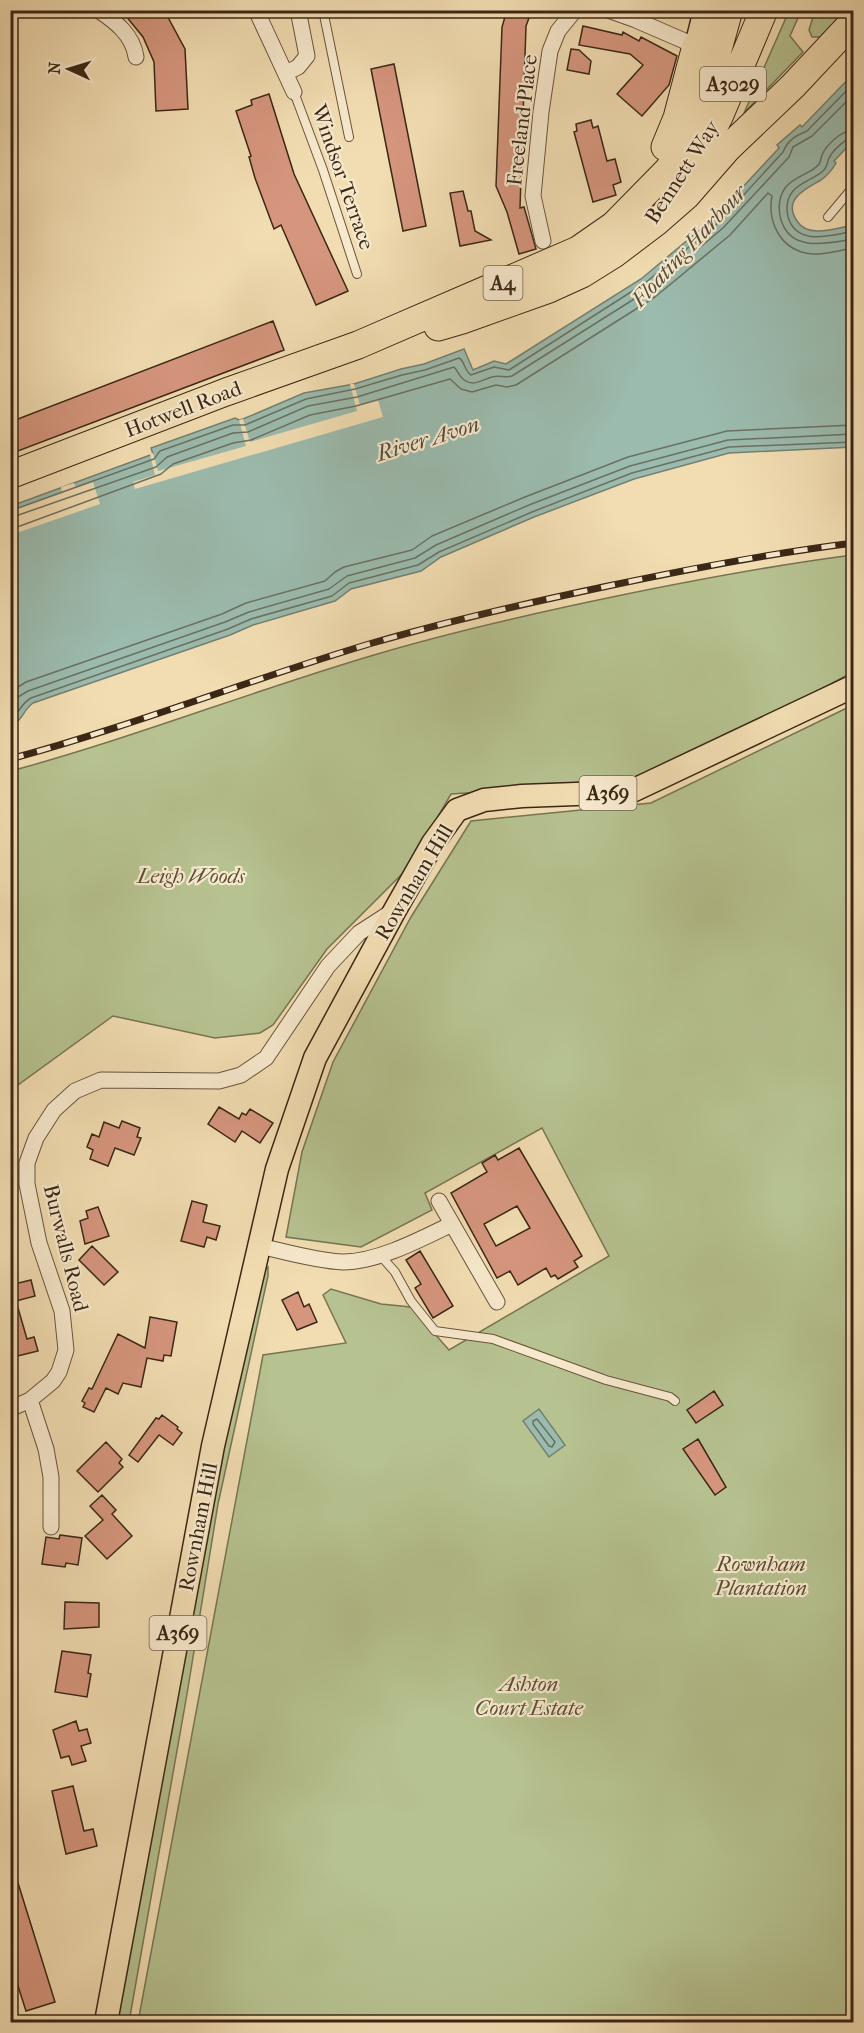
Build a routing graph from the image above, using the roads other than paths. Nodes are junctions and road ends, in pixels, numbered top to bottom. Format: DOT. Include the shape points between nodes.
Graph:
graph roads {
  1 [pos="98,10"];
  2 [pos="256,10"];
  3 [pos="298,10"];
  4 [pos="323,10"];
  5 [pos="575,10"];
  6 [pos="608,10"];
  7 [pos="705,10"];
  8 [pos="729,10"];
  9 [pos="764,10"];
  10 [pos="854,21"];
  11 [pos="696,46"];
  12 [pos="136,57"];
  13 [pos="286,73"];
  14 [pos="294,92"];
  15 [pos="349,137"];
  16 [pos="854,186"];
  17 [pos="638,202"];
  18 [pos="828,217"];
  19 [pos="642,233"];
  20 [pos="543,241"];
  21 [pos="357,274"];
  22 [pos="358,345"];
  23 [pos="10,475"];
  24 [pos="854,686"];
  25 [pos="396,910"];
  26 [pos="440,1201"];
  27 [pos="452,1224"];
  28 [pos="260,1246"];
  29 [pos="380,1255"];
  30 [pos="497,1302"];
  31 [pos="30,1400"];
  32 [pos="675,1401"];
  33 [pos="10,1409"];
  34 [pos="51,1527"];
  35 [pos="106,2022"];
  1 -- 12 [label="street" via="124,32"];
  2 -- 13 [label="street"];
  3 -- 13 [label="street" via="307,56 298,68"];
  4 -- 15 [label="lane"];
  5 -- 20 [label="street, Freeland Place" via="558,31 550,51 541,112 533,196"];
  6 -- 11 [label="street"];
  7 -- 11 [label="main road, A4"];
  8 -- 17 [label="highway, A3029" via="711,77 682,150"];
  9 -- 19 [label="highway, Bennett Way / A3029" via="719,117 680,183"];
  10 -- 19 [label="highway, A4" via="687,195"];
  11 -- 17 [label="highway, A4" via="677,118"];
  13 -- 14 [label="street"];
  14 -- 21 [label="lane, Windsor Terrace"];
  16 -- 18 [label="lane"];
  17 -- 22 [label="highway, Hotwell Road / A4" via="578,250"];
  19 -- 22 [label="highway, Hotwell Road / A4" via="582,274 549,289 462,320"];
  22 -- 23 [label="highway, Hotwell Road / A4"];
  24 -- 25 [label="main road, Rownham Hill / A369" via="630,792 503,798 457,810 433,843"];
  25 -- 28 [label="main road, Rownham Hill / A369" via="315,1058 277,1169"];
  25 -- 31 [label="street, Burwalls Road" via="359,933 328,966 266,1058 241,1075 219,1081 100,1080 75,1090 54,1110 36,1138 27,1163 27,1184 39,1243 62,1311 66,1350 56,1378"];
  26 -- 27 [label="street"];
  27 -- 29 [label="street"];
  27 -- 30 [label="street"];
  28 -- 29 [label="street" via="344,1262"];
  28 -- 35 [label="main road, Rownham Hill / A369" via="213,1446"];
  29 -- 32 [label="lane" via="435,1331 493,1339"];
  31 -- 33 [label="street, Burwalls Road"];
  31 -- 34 [label="street" via="51,1477"];
}
